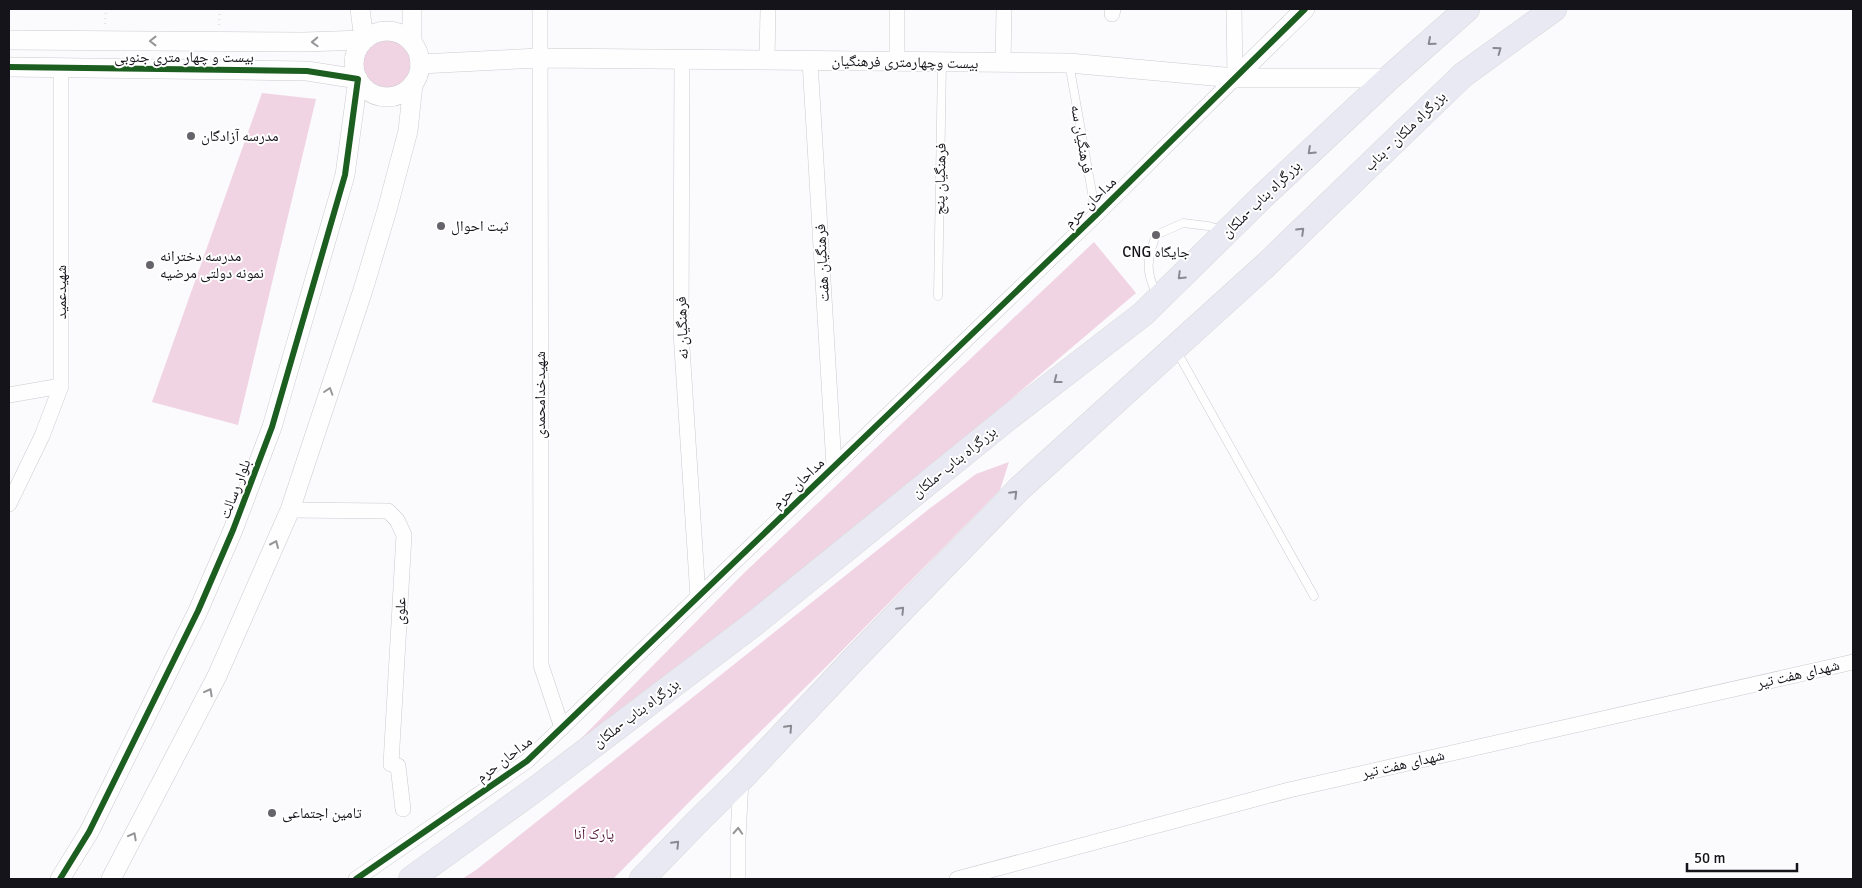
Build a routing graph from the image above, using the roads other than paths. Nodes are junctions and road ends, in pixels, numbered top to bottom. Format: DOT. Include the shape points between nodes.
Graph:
graph roads {
  1 [pos="360,9"];
  2 [pos="412,9"];
  3 [pos="540,9"];
  4 [pos="768,9"];
  5 [pos="897,9"];
  6 [pos="1004,9"];
  7 [pos="1234,9"];
  8 [pos="1305,9"];
  9 [pos="1467,9"];
  10 [pos="1554,9"];
  11 [pos="9,40"];
  12 [pos="364,40"];
  13 [pos="412,43"];
  14 [pos="540,58"];
  15 [pos="682,60"];
  16 [pos="767,60"];
  17 [pos="810,60"];
  18 [pos="898,61"];
  19 [pos="942,62"];
  20 [pos="1003,63"];
  21 [pos="1069,63"];
  22 [pos="420,64"];
  23 [pos="9,68"];
  24 [pos="61,68"];
  25 [pos="1235,78"];
  26 [pos="1389,78"];
  27 [pos="358,79"];
  28 [pos="413,84"];
  29 [pos="1096,215"];
  30 [pos="1227,231"];
  31 [pos="938,296"];
  32 [pos="1159,298"];
  33 [pos="1175,348"];
  34 [pos="61,386"];
  35 [pos="9,395"];
  36 [pos="834,466"];
  37 [pos="9,504"];
  38 [pos="290,510"];
  39 [pos="1314,596"];
  40 [pos="698,597"];
  41 [pos="1853,662"];
  42 [pos="562,728"];
  43 [pos="741,779"];
  44 [pos="403,809"];
  45 [pos="60,879"];
  46 [pos="111,879"];
  47 [pos="356,879"];
  48 [pos="411,879"];
  49 [pos="642,879"];
  50 [pos="738,879"];
  51 [pos="957,879"];
  1 -- 12 [label="street"];
  2 -- 13 [label="street"];
  3 -- 14 [label="street, شهیدخدامحمدی"];
  4 -- 16 [label="street"];
  5 -- 18 [label="street"];
  6 -- 20 [label="street"];
  7 -- 25 [label="street"];
  8 -- 25 [label="street"];
  9 -- 26 [label="highway, بزرگراه بناب -ملکان, one-way"];
  33 -- 10 [label="highway, بزرگراه ملکان - بناب, one-way" via="1463,75"];
  12 -- 11 [label="street, بیست و چهار متری جنوبی, one-way"];
  12 -- 13 [label="street" via="373,34 389,31 404,36"];
  12 -- 27 [label="street" via="355,59"];
  13 -- 22 [label="street"];
  14 -- 15 [label="street, بیست وچهارمتری فرهنگیان"];
  14 -- 22 [label="street, بیست وچهارمتری فرهنگیان"];
  14 -- 42 [label="street, شهیدخدامحمدی" via="541,665"];
  15 -- 16 [label="street, بیست وچهارمتری فرهنگیان"];
  15 -- 40 [label="street, فرهنگیان نه" via="681,332"];
  16 -- 17 [label="street, بیست وچهارمتری فرهنگیان"];
  17 -- 18 [label="street, بیست وچهارمتری فرهنگیان"];
  17 -- 36 [label="street, فرهنگیان هفت"];
  18 -- 19 [label="street, بیست وچهارمتری فرهنگیان"];
  19 -- 20 [label="street, بیست وچهارمتری فرهنگیان"];
  19 -- 31 [label="lane, فرهنگیان پنج"];
  20 -- 21 [label="street, بیست وچهارمتری فرهنگیان"];
  21 -- 25 [label="street, بیست وچهارمتری فرهنگیان"];
  21 -- 29 [label="lane, فرهنگیان سه"];
  22 -- 28 [label="street"];
  23 -- 24 [label="street, بیست و چهار متری جنوبی"];
  24 -- 27 [label="street, بیست و چهار متری جنوبی" via="307,71"];
  24 -- 34 [label="street, شهیدعمید"];
  25 -- 26 [label="street, بیست وچهارمتری فرهنگیان"];
  25 -- 29 [label="street, مداحان حرم"];
  26 -- 30 [label="highway, بزرگراه بناب -ملکان, one-way"];
  27 -- 28 [label="street" via="374,94 384,96 405,92"];
  27 -- 45 [label="street, بلوار رسالت" via="344,175 272,427 198,611 88,832"];
  38 -- 28 [label="street, one-way" via="363,290 408,131"];
  29 -- 36 [label="street, مداحان حرم"];
  30 -- 32 [label="highway, بزرگراه بناب -ملکان, one-way"];
  30 -- 32 [label="lane" via="1183,223 1156,235 1148,257 1149,280"];
  32 -- 48 [label="highway, بزرگراه بناب -ملکان, one-way" via="751,626"];
  33 -- 39 [label="lane"];
  43 -- 33 [label="highway, one-way" via="1020,488"];
  34 -- 35 [label="street"];
  34 -- 37 [label="street, شهیدعمید" via="42,436"];
  36 -- 40 [label="street, مداحان حرم"];
  38 -- 44 [label="street, علوی" via="388,512 397,520 404,536 391,764 398,766"];
  46 -- 38 [label="street, one-way" via="217,676"];
  40 -- 42 [label="street, مداحان حرم"];
  41 -- 51 [label="street, شهدای هفت تیر" via="1289,790"];
  42 -- 47 [label="street, مداحان حرم" via="526,761"];
  49 -- 43 [label="highway, one-way"];
  50 -- 43 [label="street, one-way"];
}
